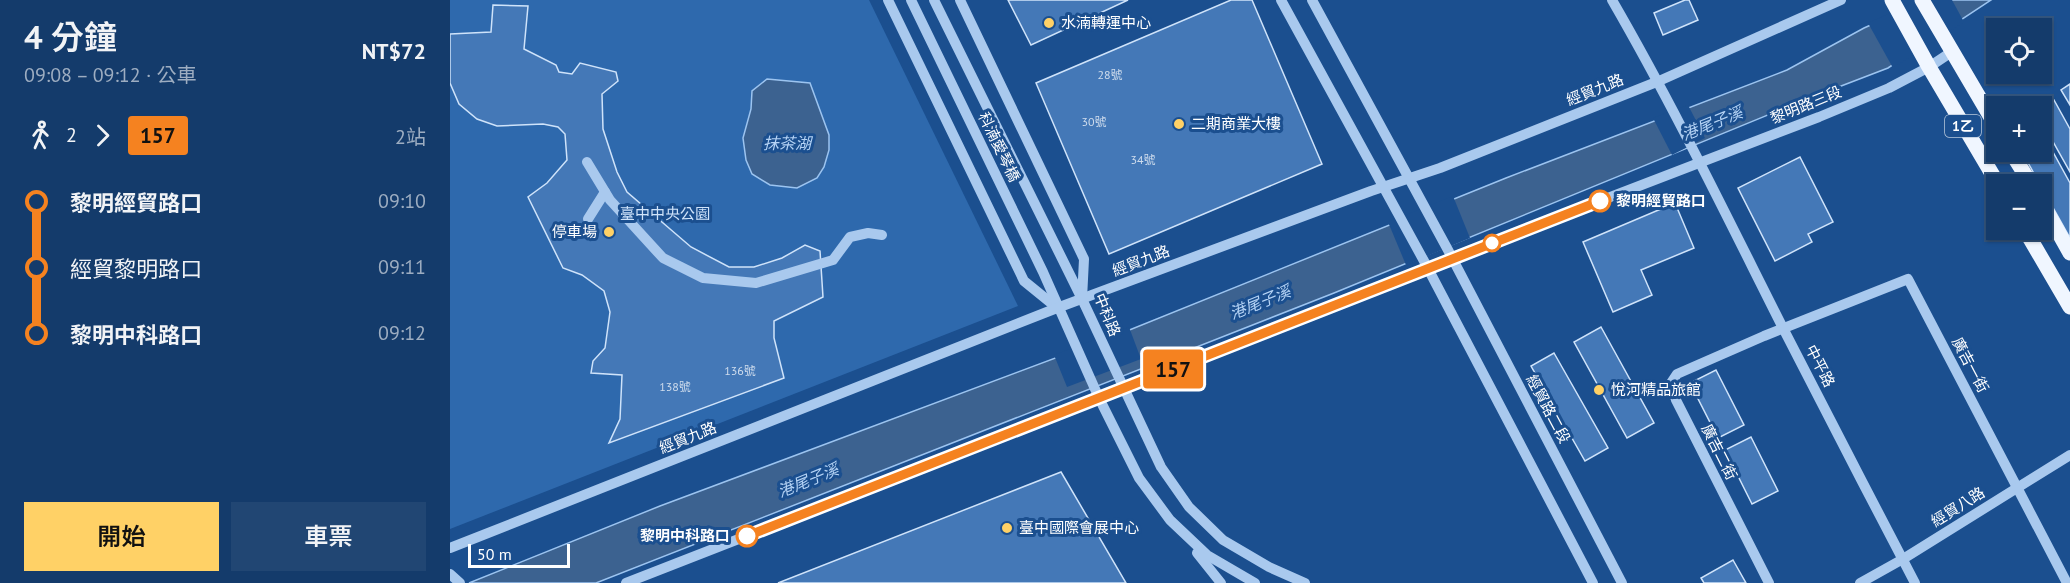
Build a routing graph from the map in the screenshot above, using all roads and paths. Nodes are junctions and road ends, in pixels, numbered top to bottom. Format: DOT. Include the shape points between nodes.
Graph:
graph roads {
  1 [pos="888,0"];
  2 [pos="911,0"];
  3 [pos="934,0"];
  4 [pos="960,0"];
  5 [pos="1281,0"];
  6 [pos="1312,0"];
  7 [pos="1612,0"];
  8 [pos="1841,0"];
  9 [pos="1892,0"];
  10 [pos="1922,0"];
  11 [pos="1953,51"];
  12 [pos="1929,67"];
  13 [pos="1659,81"];
  14 [pos="1986,109"];
  15 [pos="587,162"];
  16 [pos="1701,162"];
  17 [pos="1992,174"];
  18 [pos="1408,179"];
  19 [pos="1384,186"];
  20 [pos="605,192"];
  21 [pos="588,219"];
  22 [pos="2052,221"];
  23 [pos="882,235"];
  24 [pos="2031,240"];
  25 [pos="1450,253"];
  26 [pos="2070,253"];
  27 [pos="1426,264"];
  28 [pos="1082,299"];
  29 [pos="2070,307"];
  30 [pos="1057,309"];
  31 [pos="1783,328"];
  32 [pos="1124,388"];
  33 [pos="1099,398"];
  34 [pos="2070,455"];
  35 [pos="2017,488"];
  36 [pos="1170,520"];
  37 [pos="450,548"];
  38 [pos="1903,559"];
  39 [pos="450,574"];
  40 [pos="460,583"];
  41 [pos="626,583"];
  42 [pos="1221,583"];
  43 [pos="1255,583"];
  44 [pos="1305,583"];
  45 [pos="1593,583"];
  46 [pos="1622,583"];
  47 [pos="1769,583"];
  48 [pos="1860,583"];
  49 [pos="1915,583"];
  50 [pos="2067,583"];
  1 -- 30 [label="street" via="1024,281"];
  2 -- 30 [label="street, 科湳愛琴橋"];
  3 -- 28 [label="street, 科湳愛琴橋"];
  4 -- 28 [label="street, 中科路" via="1084,259"];
  5 -- 19 [label="street"];
  6 -- 18 [label="street"];
  7 -- 13 [label="street, 中平路"];
  8 -- 13 [label="street, 經貿九路"];
  9 -- 12 [label="main road, 1乙"];
  10 -- 11 [label="main road, 1乙"];
  11 -- 12 [label="street, 黎明路三段"];
  11 -- 14 [label="main road, 1乙"];
  12 -- 16 [label="street, 黎明路三段" via="1889,88"];
  12 -- 17 [label="main road, 1乙"];
  13 -- 16 [label="street, 中平路"];
  13 -- 18 [label="street, 經貿九路"];
  15 -- 20 [label="street"];
  16 -- 25 [label="street, 黎明路三段"];
  16 -- 31 [label="street, 中平路"];
  18 -- 19 [label="street, 經貿九路"];
  18 -- 25 [label="street, 經貿路二段"];
  19 -- 27 [label="street"];
  19 -- 28 [label="street, 經貿九路"];
  20 -- 21 [label="street"];
  20 -- 23 [label="street" via="663,258 703,278 756,284 833,260 850,237"];
  22 -- 26 [label="main road"];
  24 -- 29 [label="main road"];
  25 -- 27 [label="street, 黎明路三段"];
  25 -- 46 [label="street, 經貿路二段"];
  27 -- 32 [label="street, 黎明路三段" via="1323,311"];
  27 -- 45 [label="street"];
  28 -- 30 [label="street, 經貿九路"];
  28 -- 32 [label="street, 中科路"];
  30 -- 33 [label="street"];
  30 -- 37 [label="street, 經貿九路"];
  31 -- 35 [label="street, 廣吉一街" via="1908,279"];
  31 -- 38 [label="street, 中平路"];
  31 -- 47 [label="street, 廣吉二街" via="1677,374 1671,383"];
  32 -- 33 [label="street, 黎明路三段"];
  32 -- 44 [label="street, 中科路" via="1161,466 1189,507 1222,540"];
  33 -- 36 [label="street" via="1139,478"];
  33 -- 41 [label="street, 黎明路三段"];
  34 -- 35 [label="street, 經貿八路"];
  35 -- 38 [label="street, 經貿八路"];
  35 -- 50 [label="street, 廣吉一街"];
  36 -- 42 [label="street"];
  36 -- 43 [label="street" via="1207,555"];
  38 -- 48 [label="street, 經貿八路"];
  38 -- 49 [label="street, 中平路"];
  39 -- 40 [label="street"];
}
